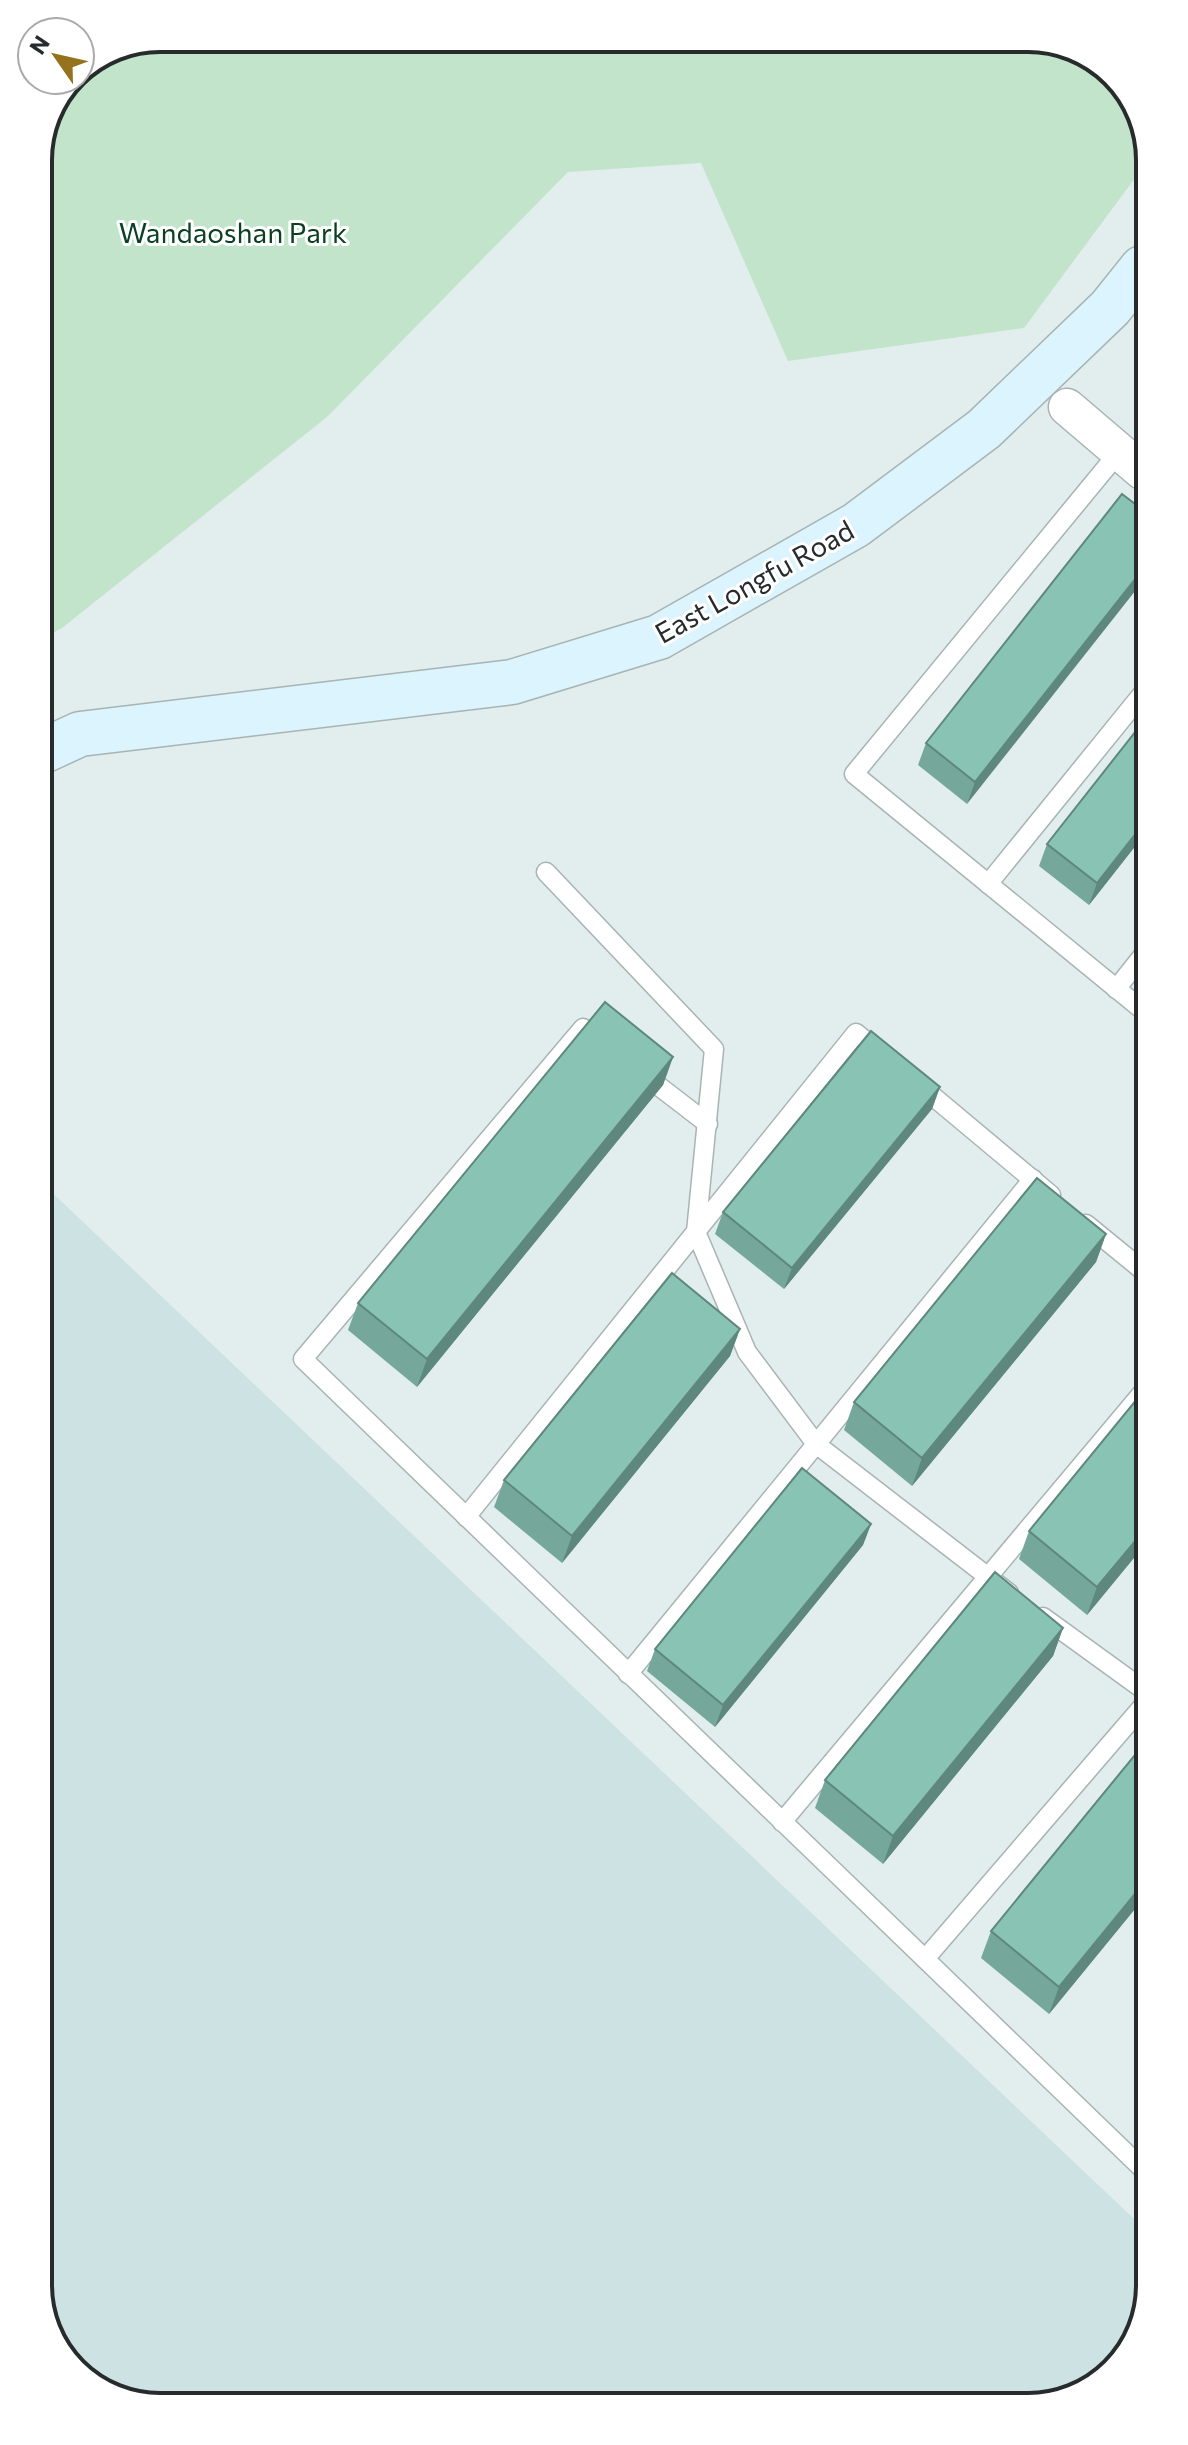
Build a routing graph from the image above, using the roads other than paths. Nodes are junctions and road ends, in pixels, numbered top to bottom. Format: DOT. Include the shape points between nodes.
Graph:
graph roads {
  1 [pos="1136,276"];
  2 [pos="1067,407"];
  3 [pos="1131,461"];
  4 [pos="1136,702"];
  5 [pos="52,747"];
  6 [pos="546,872"];
  7 [pos="988,884"];
  8 [pos="1136,964"];
  9 [pos="1116,989"];
  10 [pos="1136,1005"];
  11 [pos="708,1124"];
  12 [pos="1033,1179"];
  13 [pos="696,1232"];
  14 [pos="1136,1265"];
  15 [pos="1136,1400"];
  16 [pos="816,1444"];
  17 [pos="466,1517"];
  18 [pos="988,1578"];
  19 [pos="628,1674"];
  20 [pos="1136,1684"];
  21 [pos="1136,1714"];
  22 [pos="782,1822"];
  23 [pos="925,1959"];
  24 [pos="1136,2162"];
  1 -- 5 [label="main road, East Longfu Road" via="1110,308 984,429 856,525 659,637 512,682 80,734"];
  2 -- 3 [label="street"];
  3 -- 7 [label="lane" via="854,774"];
  4 -- 7 [label="lane"];
  6 -- 11 [label="lane" via="714,1049"];
  7 -- 9 [label="lane"];
  8 -- 9 [label="lane"];
  9 -- 10 [label="lane"];
  11 -- 13 [label="lane"];
  11 -- 17 [label="lane" via="583,1028 303,1359"];
  12 -- 13 [label="lane" via="856,1033"];
  12 -- 14 [label="lane"];
  12 -- 16 [label="lane"];
  13 -- 16 [label="lane" via="747,1352"];
  13 -- 17 [label="lane"];
  15 -- 18 [label="lane"];
  16 -- 18 [label="lane"];
  16 -- 19 [label="lane"];
  17 -- 19 [label="lane"];
  18 -- 20 [label="lane"];
  18 -- 22 [label="lane"];
  19 -- 22 [label="lane"];
  21 -- 23 [label="lane"];
  22 -- 23 [label="lane"];
  23 -- 24 [label="lane"];
}
